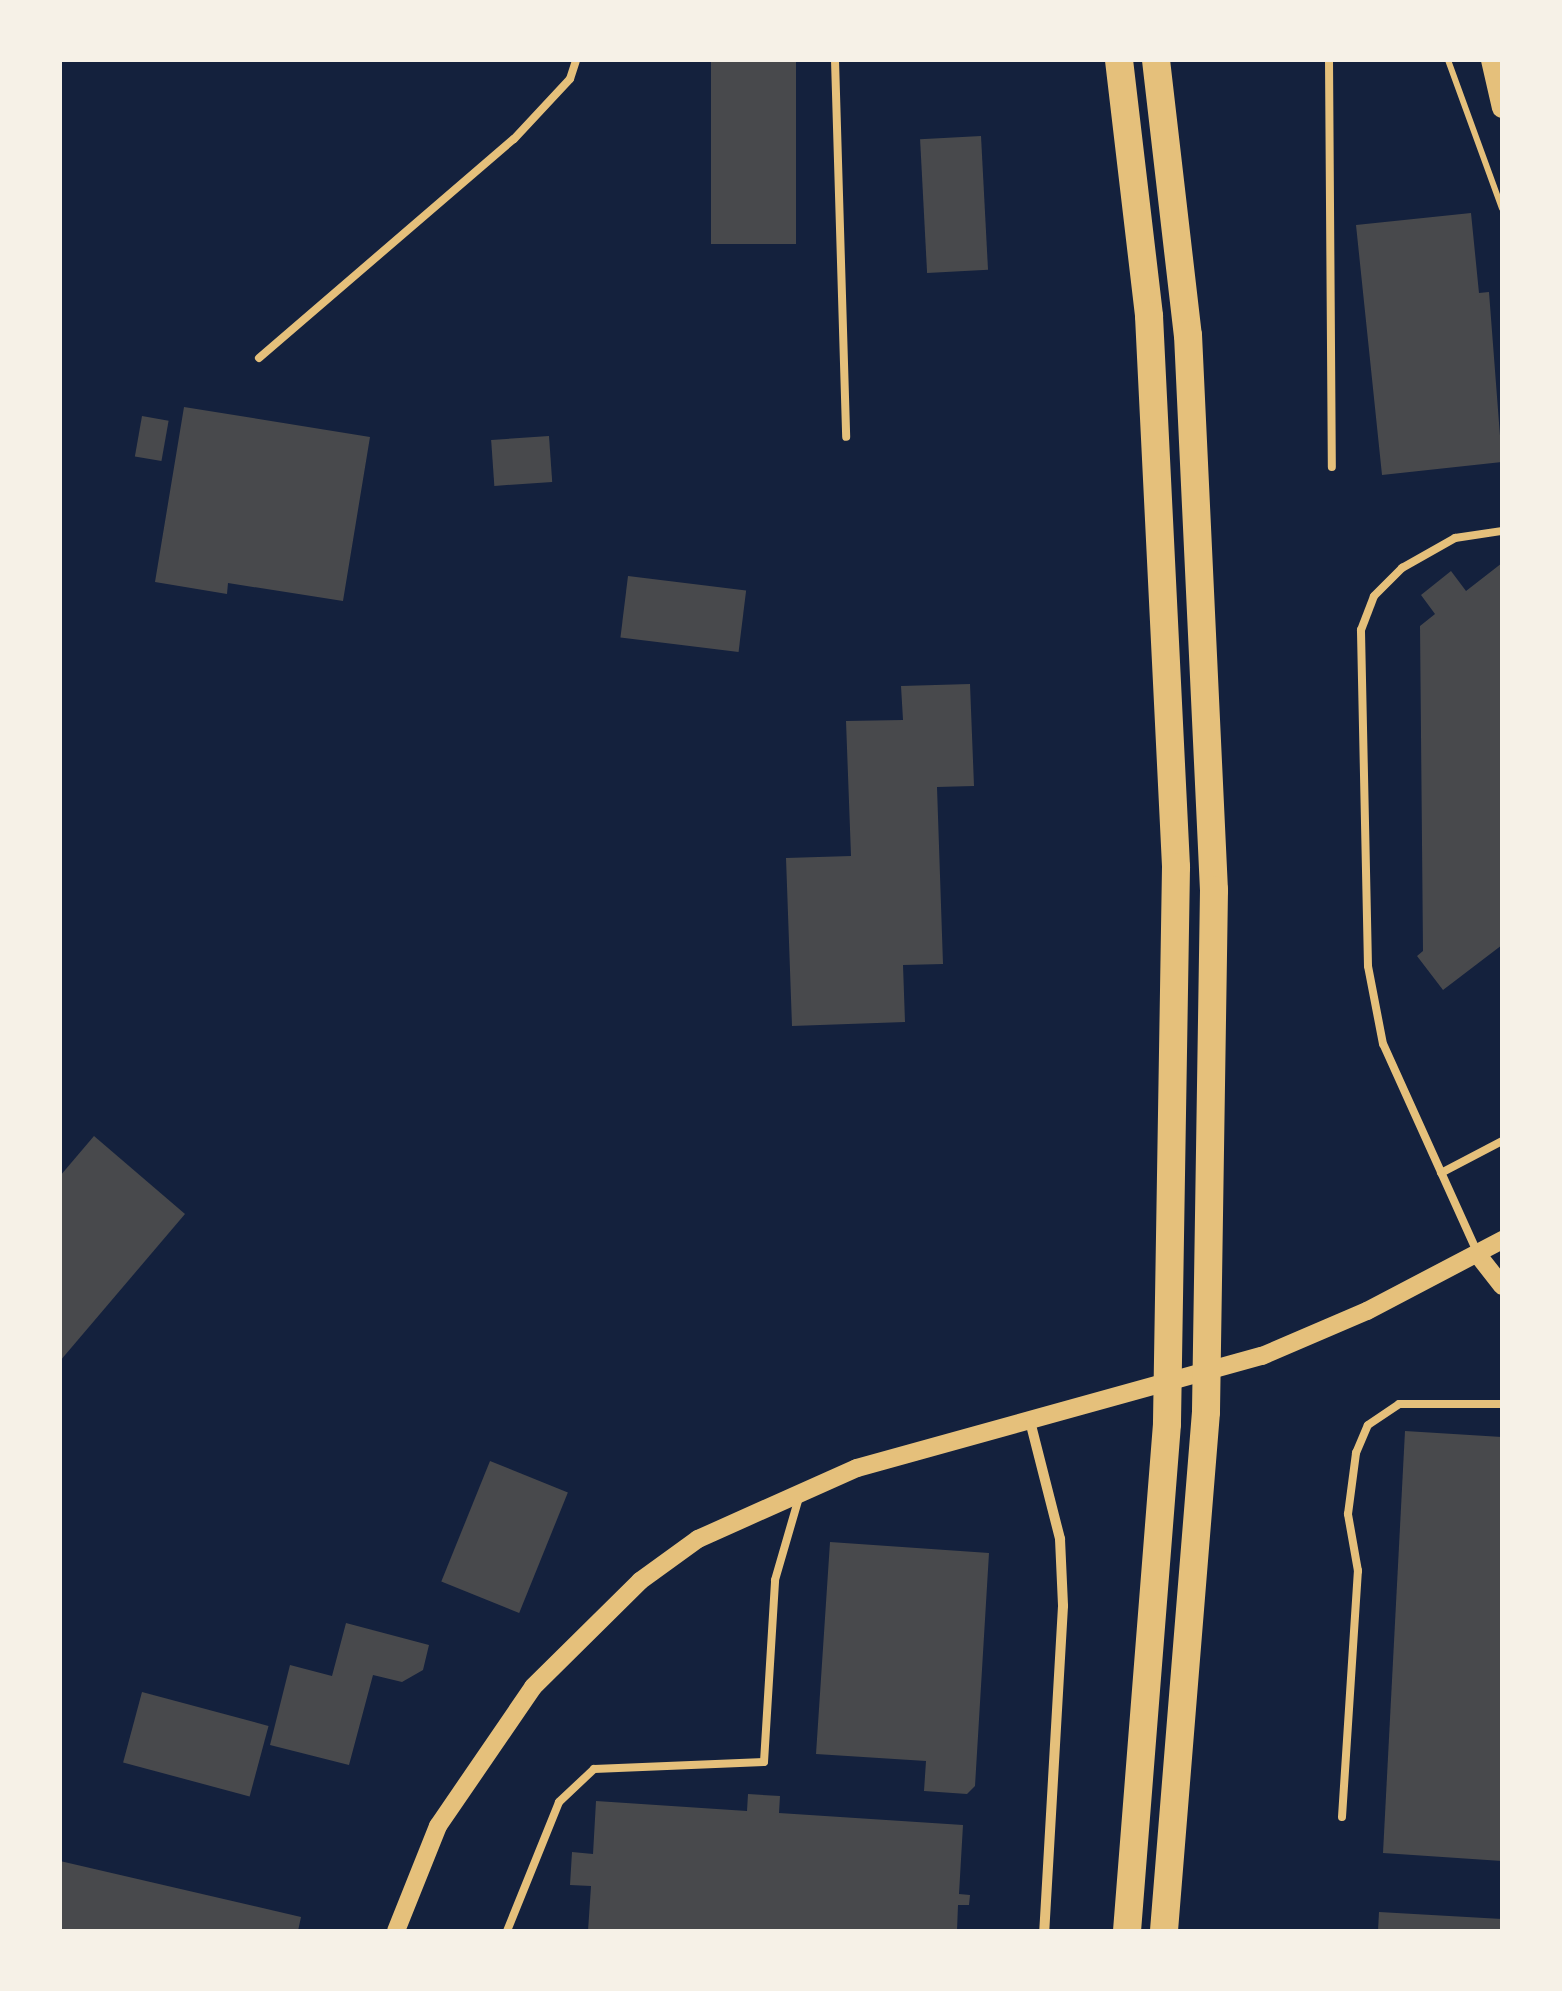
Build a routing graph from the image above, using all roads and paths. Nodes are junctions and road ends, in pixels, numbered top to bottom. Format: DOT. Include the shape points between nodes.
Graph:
graph roads {
  1 [pos="576,60"];
  2 [pos="835,60"];
  3 [pos="1120,60"];
  4 [pos="1156,60"];
  5 [pos="1329,60"];
  6 [pos="1448,60"];
  7 [pos="1491,60"];
  8 [pos="1502,108"];
  9 [pos="1502,208"];
  10 [pos="259,358"];
  11 [pos="846,437"];
  12 [pos="1332,468"];
  13 [pos="1502,531"];
  14 [pos="1502,1141"];
  15 [pos="1441,1173"];
  16 [pos="1502,1240"];
  17 [pos="1478,1255"];
  18 [pos="1502,1286"];
  19 [pos="1502,1404"];
  20 [pos="1031,1425"];
  21 [pos="802,1490"];
  22 [pos="1342,1817"];
  23 [pos="396,1931"];
  24 [pos="507,1931"];
  25 [pos="1044,1931"];
  26 [pos="1127,1931"];
  27 [pos="1164,1931"];
  1 -- 10 [label="lane" via="570,80 514,139"];
  2 -- 11 [label="lane"];
  3 -- 26 [label="highway" via="1150,316 1175,847 1166,1424"];
  4 -- 27 [label="highway" via="1188,335 1213,870 1206,1412"];
  5 -- 12 [label="lane"];
  6 -- 9 [label="path"];
  7 -- 8 [label="main road"];
  13 -- 15 [label="lane" via="1456,538 1402,568 1374,596 1361,630 1368,966 1383,1044"];
  14 -- 15 [label="lane"];
  15 -- 17 [label="lane"];
  16 -- 17 [label="street"];
  17 -- 18 [label="street"];
  17 -- 20 [label="street" via="1262,1356"];
  19 -- 22 [label="lane" via="1399,1404 1368,1425 1356,1453 1348,1514 1358,1571"];
  20 -- 21 [label="street" via="857,1468"];
  20 -- 25 [label="street" via="1060,1539 1062,1606"];
  21 -- 23 [label="street" via="698,1539 584,1631 534,1688 438,1826"];
  21 -- 24 [label="lane" via="775,1580 764,1762 594,1769 559,1802"];
}
